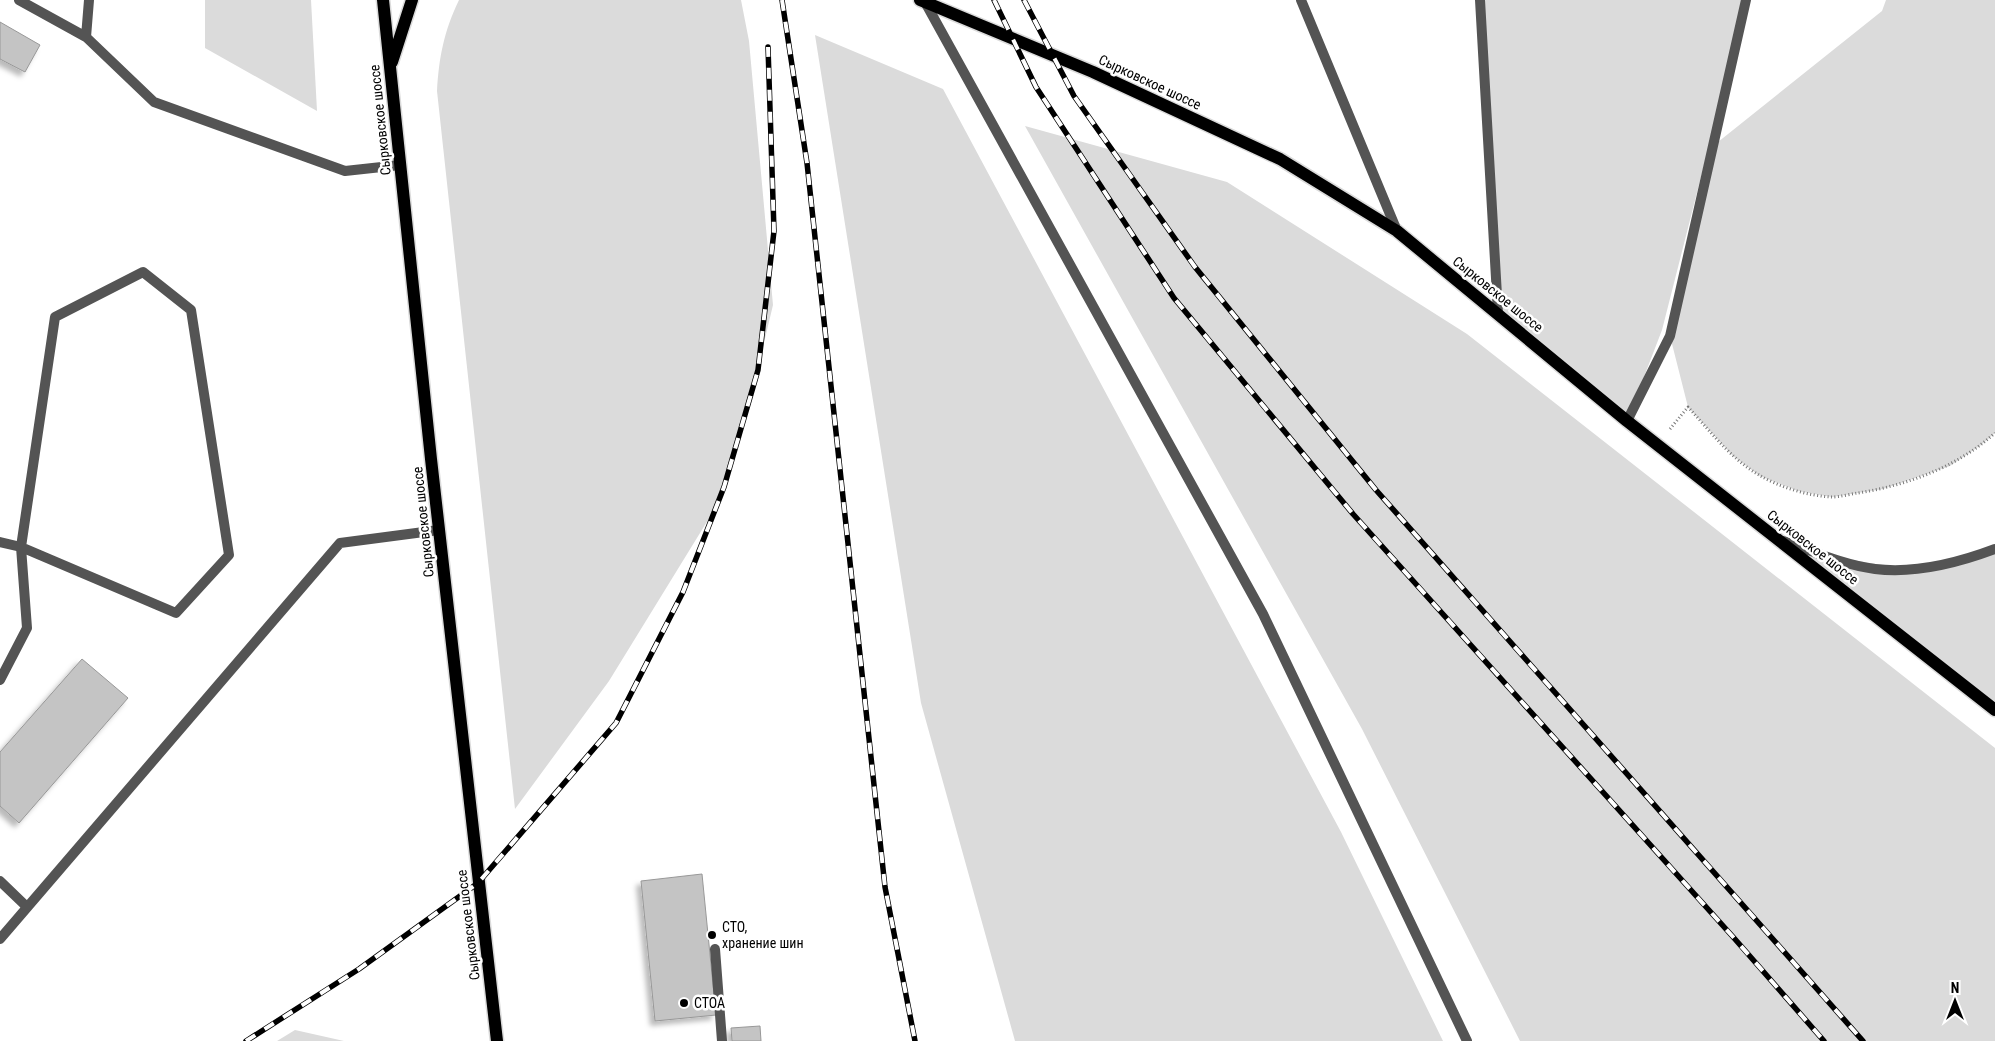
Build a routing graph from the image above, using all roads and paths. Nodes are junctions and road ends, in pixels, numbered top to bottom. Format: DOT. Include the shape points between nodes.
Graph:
graph roads {
  1 [pos="19,0"];
  2 [pos="89,0"];
  3 [pos="383,0"];
  4 [pos="412,0"];
  5 [pos="1302,0"];
  6 [pos="1480,0"];
  7 [pos="1746,0"];
  8 [pos="923,1"];
  9 [pos="86,37"];
  10 [pos="390,72"];
  11 [pos="400,165"];
  12 [pos="1397,231"];
  13 [pos="1498,313"];
  14 [pos="1627,421"];
  15 [pos="1995,433"];
  16 [pos="1657,445"];
  17 [pos="439,530"];
  18 [pos="1780,540"];
  19 [pos="0,542"];
  20 [pos="21,547"];
  21 [pos="1995,549"];
  22 [pos="0,680"];
  23 [pos="1995,710"];
  24 [pos="0,881"];
  25 [pos="27,907"];
  26 [pos="0,939"];
  27 [pos="715,949"];
  28 [pos="497,1041"];
  29 [pos="722,1041"];
  30 [pos="1467,1041"];
  1 -- 9 [label="street"];
  2 -- 9 [label="street"];
  3 -- 10 [label="main road, Сырковское шоссе"];
  4 -- 10 [label="main road"];
  5 -- 12 [label="street"];
  6 -- 13 [label="street"];
  7 -- 14 [label="street" via="1670,336"];
  8 -- 12 [label="main road, Сырковское шоссе" via="1093,72 1280,159"];
  8 -- 30 [label="street" via="1263,614"];
  9 -- 11 [label="street" via="154,102 345,171"];
  10 -- 11 [label="main road, Сырковское шоссе"];
  11 -- 17 [label="main road, Сырковское шоссе"];
  12 -- 13 [label="main road, Сырковское шоссе"];
  13 -- 14 [label="main road, Сырковское шоссе"];
  14 -- 16 [label="main road, Сырковское шоссе"];
  15 -- 16 [label="path" via="1950,466 1883,489 1832,497 1798,491 1760,476 1733,456 1688,407"];
  16 -- 18 [label="main road, Сырковское шоссе"];
  17 -- 25 [label="street" via="340,542"];
  17 -- 28 [label="main road, Сырковское шоссе"];
  18 -- 21 [label="street" via="1875,569 1946,564"];
  18 -- 23 [label="main road, Сырковское шоссе"];
  19 -- 20 [label="street"];
  20 -- 20 [label="street" via="55,318 143,272 191,310 229,554 176,613"];
  20 -- 22 [label="street" via="27,628"];
  24 -- 25 [label="street"];
  25 -- 26 [label="street"];
  27 -- 29 [label="street"];
}
